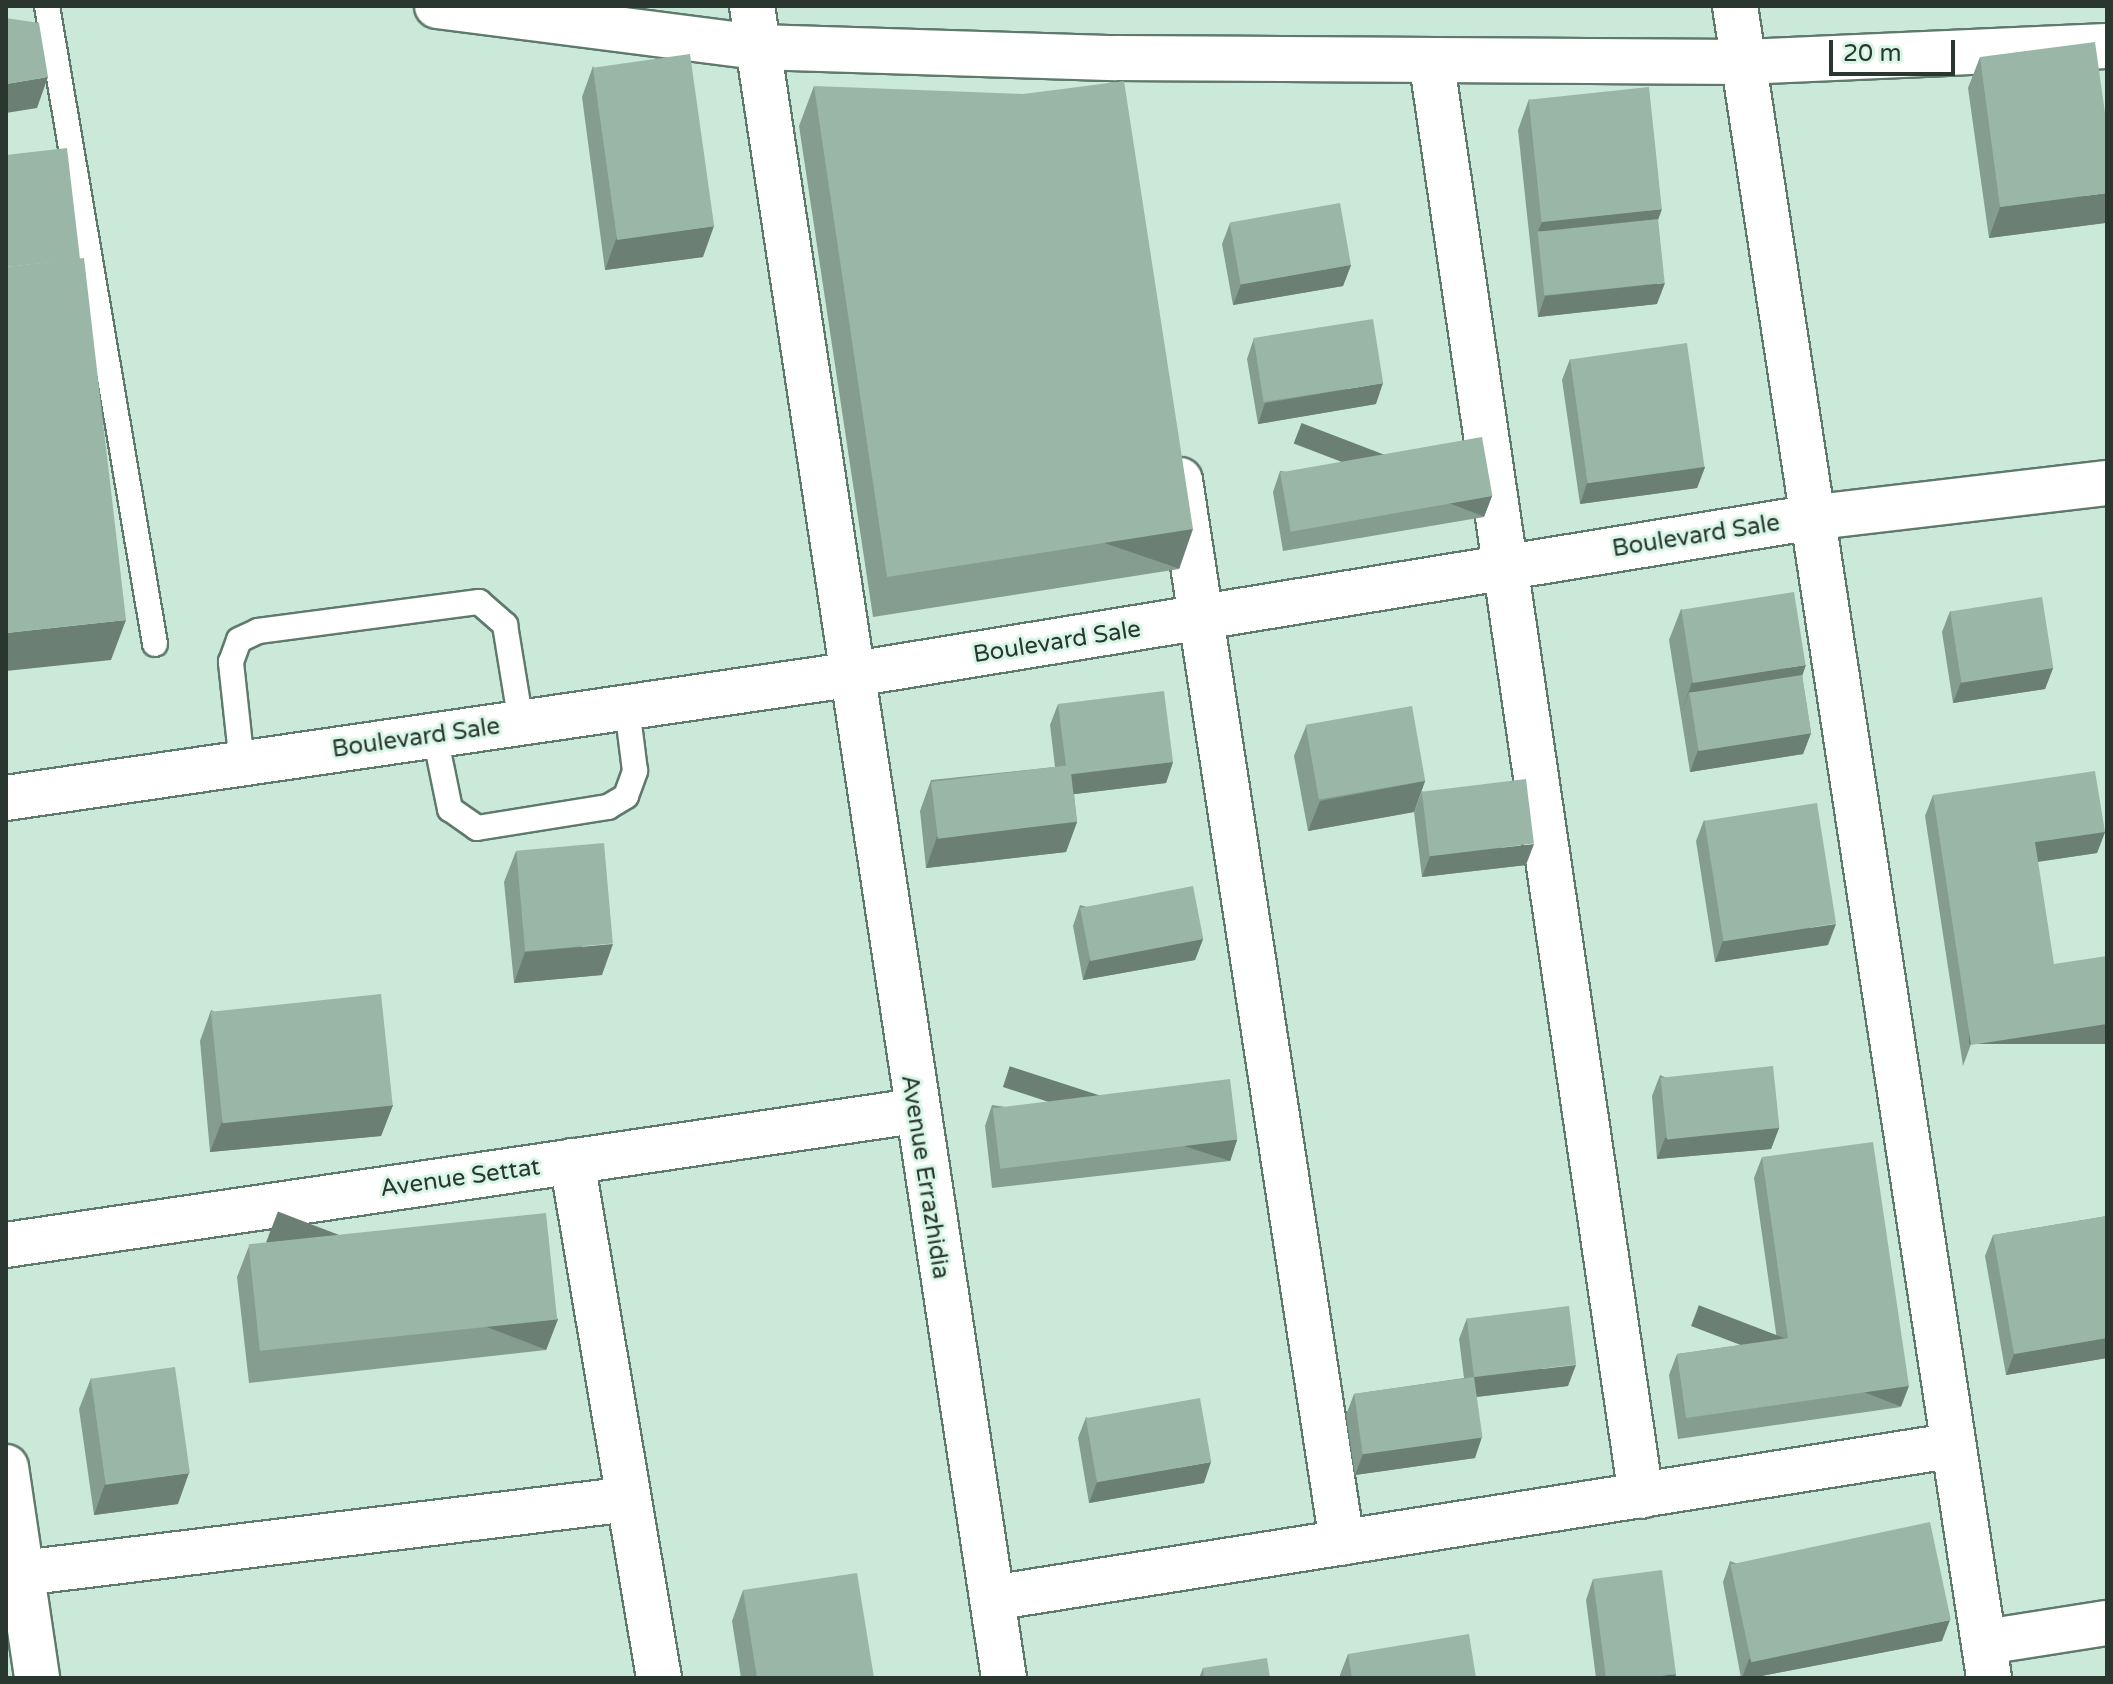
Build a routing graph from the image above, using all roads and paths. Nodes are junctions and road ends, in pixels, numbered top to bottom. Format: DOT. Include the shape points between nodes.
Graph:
graph roads {
  1 [pos="47,6"];
  2 [pos="437,6"];
  3 [pos="1735,6"];
  4 [pos="755,26"];
  5 [pos="2107,46"];
  6 [pos="1116,58"];
  7 [pos="1742,62"];
  8 [pos="1432,65"];
  9 [pos="1123,105"];
  10 [pos="1173,432"];
  11 [pos="2107,483"];
  12 [pos="1808,518"];
  13 [pos="1505,566"];
  14 [pos="1201,618"];
  15 [pos="155,644"];
  16 [pos="848,675"];
  17 [pos="627,708"];
  18 [pos="521,723"];
  19 [pos="435,736"];
  20 [pos="242,764"];
  21 [pos="6,798"];
  22 [pos="914,1111"];
  23 [pos="572,1161"];
  24 [pos="6,1245"];
  25 [pos="1950,1446"];
  26 [pos="6,1467"];
  27 [pos="1641,1496"];
  28 [pos="629,1499"];
  29 [pos="1342,1543"];
  30 [pos="22,1573"];
  31 [pos="992,1598"];
  32 [pos="2107,1623"];
  33 [pos="1987,1660"];
  34 [pos="25,1666"];
  35 [pos="659,1678"];
  36 [pos="1004,1678"];
  1 -- 15 [label="lane"];
  2 -- 4 [label="street"];
  3 -- 7 [label="street"];
  4 -- 6 [label="street"];
  4 -- 16 [label="street, Avenue Errazhidia"];
  5 -- 7 [label="street"];
  6 -- 8 [label="street"];
  6 -- 9 [label="street"];
  7 -- 8 [label="street"];
  7 -- 12 [label="street"];
  8 -- 13 [label="street"];
  10 -- 14 [label="street"];
  11 -- 12 [label="street, Boulevard Sale"];
  12 -- 13 [label="street, Boulevard Sale"];
  12 -- 25 [label="street"];
  13 -- 14 [label="street, Boulevard Sale"];
  13 -- 27 [label="street"];
  14 -- 16 [label="street, Boulevard Sale"];
  14 -- 29 [label="street"];
  16 -- 17 [label="street, Boulevard Sale"];
  16 -- 22 [label="street, Avenue Errazhidia"];
  17 -- 18 [label="street, Boulevard Sale"];
  17 -- 19 [label="lane" via="635,771 626,796 608,807 477,828 450,809"];
  18 -- 19 [label="street, Boulevard Sale"];
  18 -- 20 [label="lane" via="505,625 479,602 288,626 248,633 233,650"];
  19 -- 20 [label="street, Boulevard Sale"];
  20 -- 21 [label="street, Boulevard Sale"];
  22 -- 23 [label="street, Avenue Settat"];
  22 -- 31 [label="street, Avenue Errazhidia"];
  23 -- 24 [label="street, Avenue Settat"];
  23 -- 28 [label="street"];
  25 -- 27 [label="street"];
  25 -- 33 [label="street"];
  26 -- 30 [label="street"];
  27 -- 29 [label="street"];
  28 -- 30 [label="street"];
  28 -- 35 [label="street"];
  29 -- 31 [label="street"];
  30 -- 34 [label="street"];
  31 -- 36 [label="street, Avenue Errazhidia"];
  32 -- 33 [label="street"];
}
